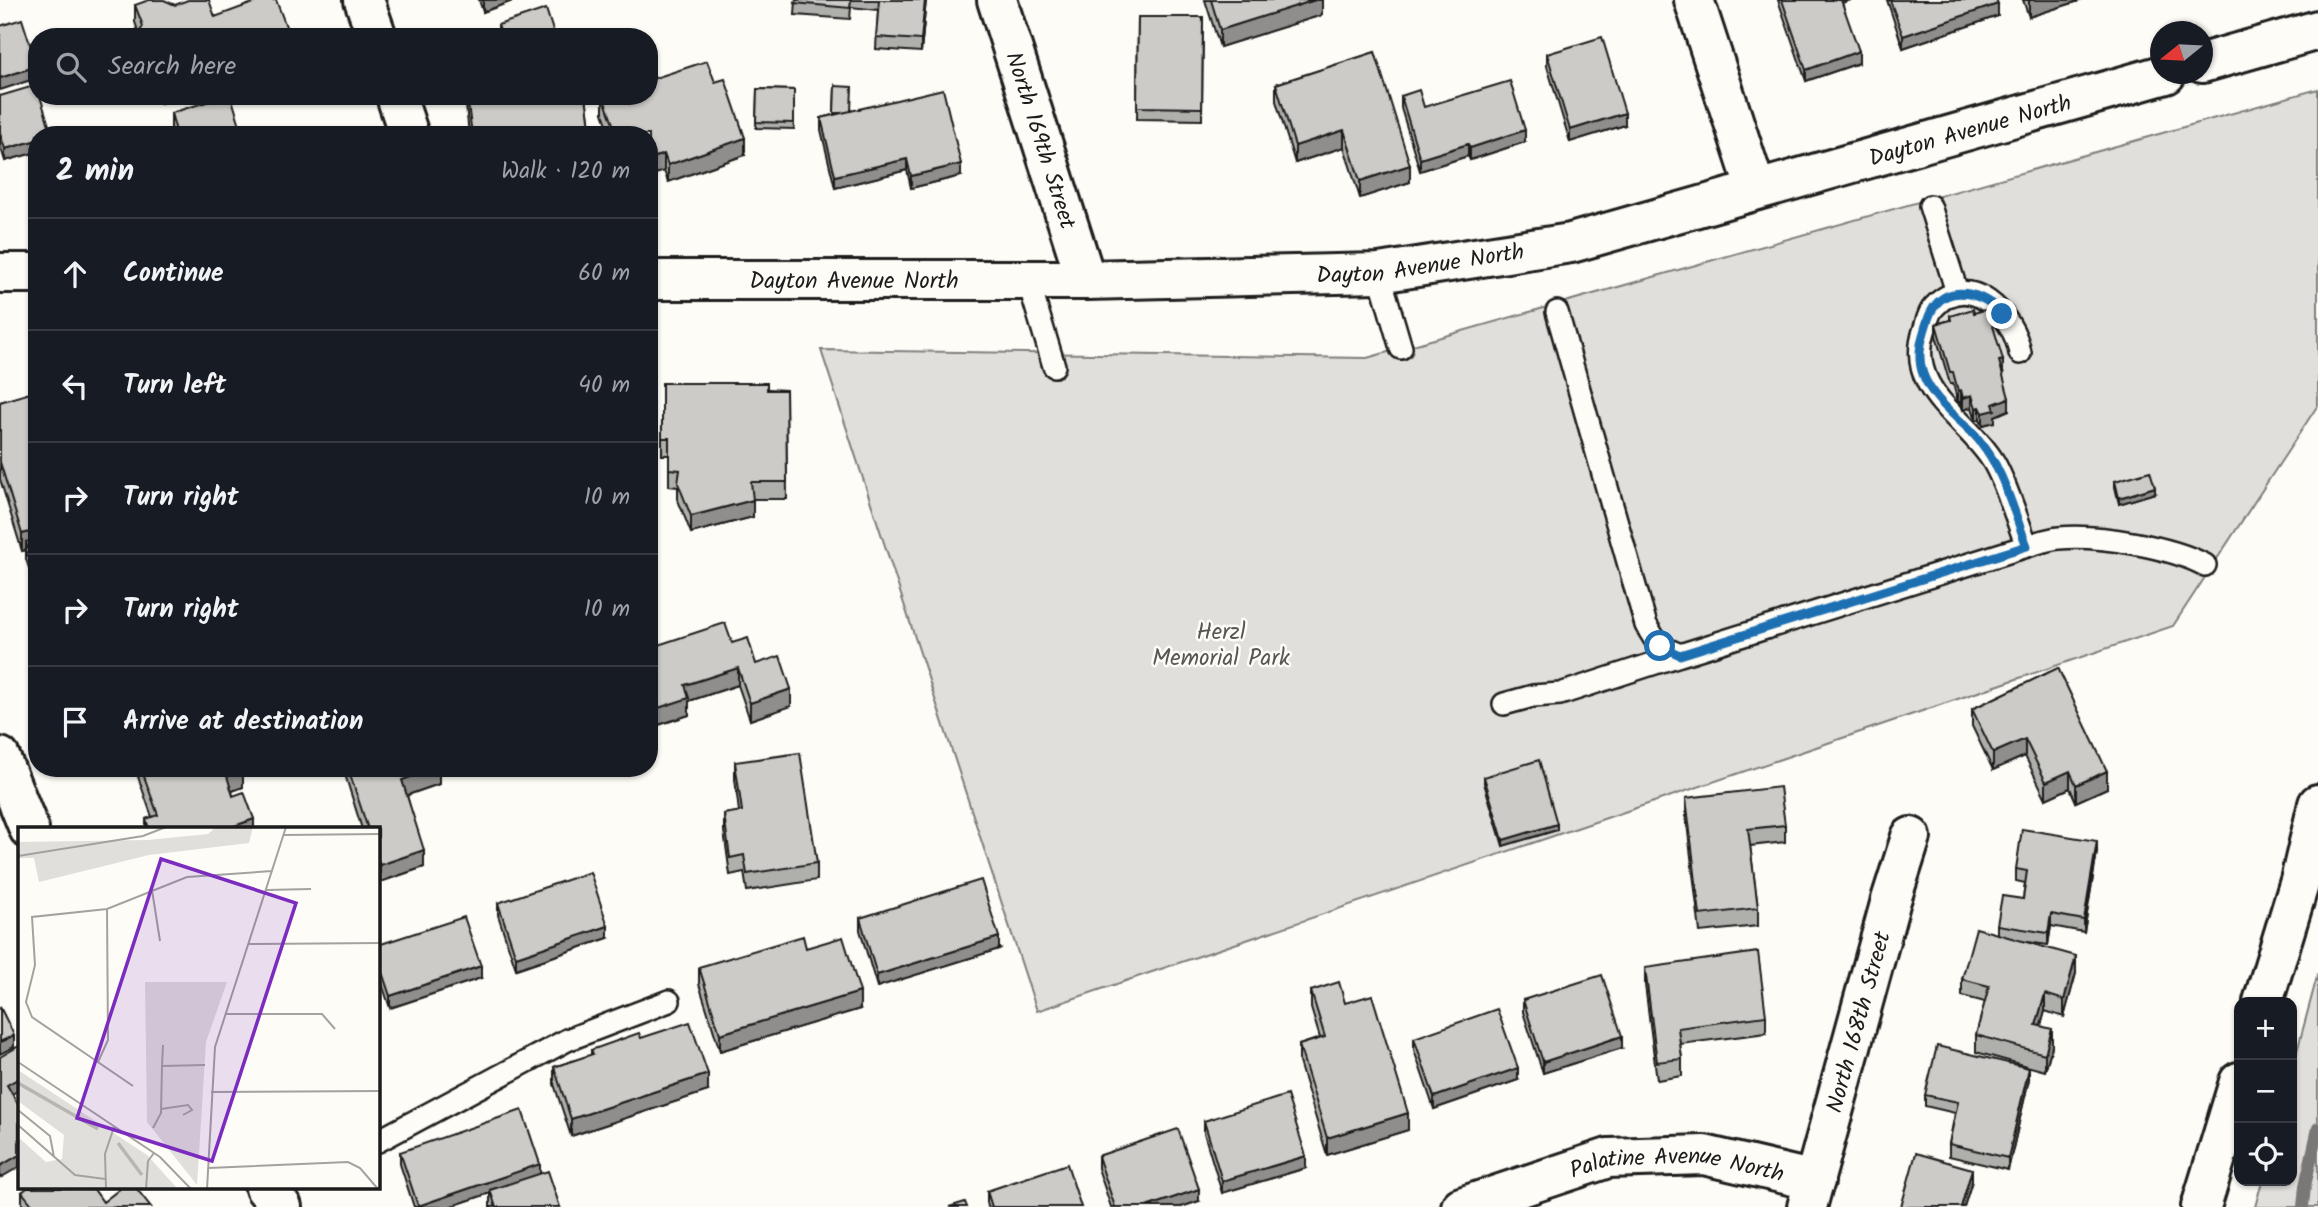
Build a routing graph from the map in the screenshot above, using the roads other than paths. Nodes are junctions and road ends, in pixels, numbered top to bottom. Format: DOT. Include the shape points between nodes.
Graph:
graph roads {
  1 [pos="364,0"];
  2 [pos="997,0"];
  3 [pos="1694,0"];
  4 [pos="374,28"];
  5 [pos="2318,30"];
  6 [pos="2213,60"];
  7 [pos="2150,79"];
  8 [pos="400,105"];
  9 [pos="406,126"];
  10 [pos="1756,190"];
  11 [pos="1930,206"];
  12 [pos="0,273"];
  13 [pos="1379,273"];
  14 [pos="28,274"];
  15 [pos="658,280"];
  16 [pos="1028,280"];
  17 [pos="1086,280"];
  18 [pos="1957,292"];
  19 [pos="1558,312"];
  20 [pos="1401,348"];
  21 [pos="2020,353"];
  22 [pos="1054,366"];
  23 [pos="2027,546"];
  24 [pos="2206,565"];
  25 [pos="1680,655"];
  26 [pos="1504,704"];
  27 [pos="0,757"];
  28 [pos="2318,804"];
  29 [pos="28,827"];
  30 [pos="1911,837"];
  31 [pos="2309,883"];
  32 [pos="2265,997"];
  33 [pos="669,1002"];
  34 [pos="2234,1098"];
  35 [pos="380,1140"];
  36 [pos="1811,1194"];
  37 [pos="1461,1207"];
  38 [pos="2201,1207"];
  1 -- 4 [label="street"];
  2 -- 17 [label="street, North 169th Street"];
  3 -- 10 [label="street"];
  5 -- 6 [label="street"];
  7 -- 10 [label="street, Dayton Avenue North"];
  8 -- 9 [label="street"];
  10 -- 13 [label="street, Dayton Avenue North" via="1571,243"];
  11 -- 18 [label="lane"];
  12 -- 14 [label="street"];
  13 -- 17 [label="street, Dayton Avenue North"];
  13 -- 20 [label="lane"];
  15 -- 16 [label="street, Dayton Avenue North"];
  16 -- 17 [label="street, Dayton Avenue North"];
  16 -- 22 [label="lane"];
  18 -- 21 [label="lane" via="1994,304 2014,329"];
  18 -- 23 [label="lane" via="1931,309 1920,343 1923,375 1995,463"];
  19 -- 25 [label="lane" via="1646,625 1660,646"];
  23 -- 24 [label="lane" via="2058,538 2087,538 2137,544"];
  23 -- 25 [label="lane"];
  25 -- 26 [label="lane" via="1560,694"];
  27 -- 29 [label="street"];
  28 -- 31 [label="street"];
  30 -- 36 [label="street, North 168th Street"];
  31 -- 32 [label="street"];
  33 -- 35 [label="lane" via="568,1040"];
  34 -- 38 [label="street"];
  36 -- 37 [label="street, Palatine Avenue North" via="1704,1155 1608,1158"];
}
